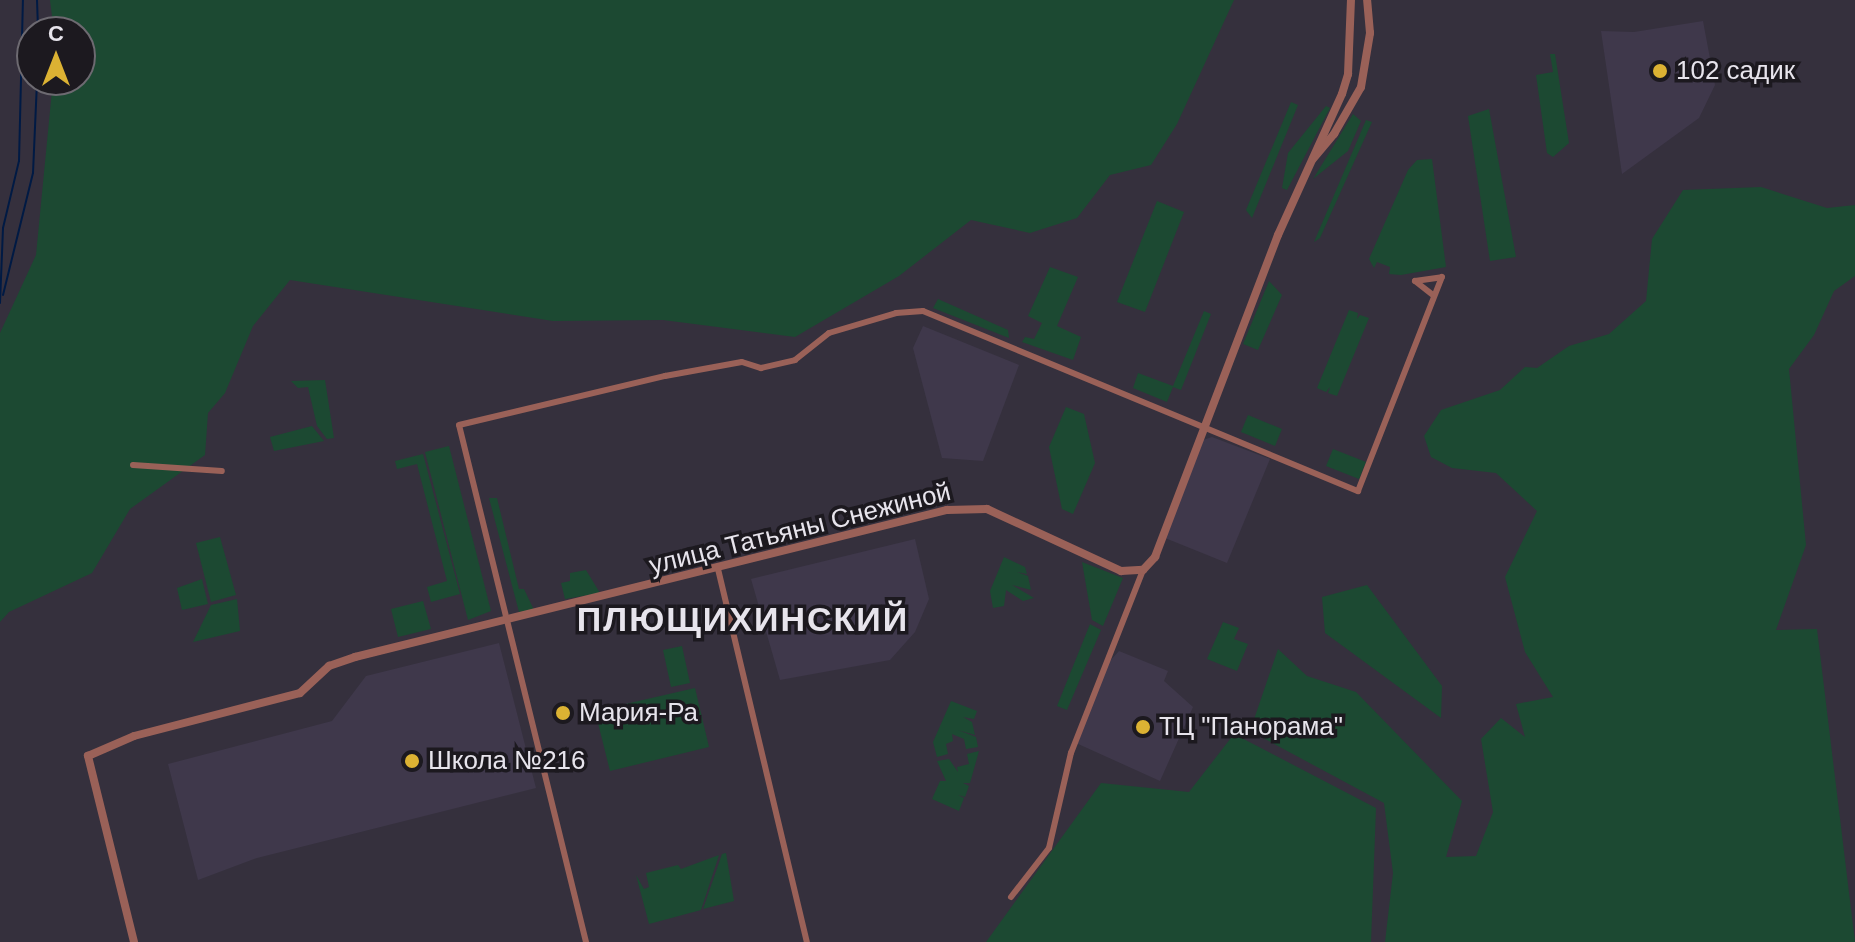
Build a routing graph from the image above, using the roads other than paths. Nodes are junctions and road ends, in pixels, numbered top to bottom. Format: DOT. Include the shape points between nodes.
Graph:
graph roads {
  1 [pos="1351,0"];
  2 [pos="1367,0"];
  3 [pos="1310,162"];
  4 [pos="1433,295"];
  5 [pos="1203,427"];
  6 [pos="133,465"];
  7 [pos="222,471"];
  8 [pos="718,569"];
  9 [pos="1143,570"];
  10 [pos="508,620"];
  11 [pos="1011,897"];
  12 [pos="134,942"];
  13 [pos="586,942"];
  14 [pos="807,942"];
  1 -- 3 [label="street" via="1348,74"];
  2 -- 3 [label="street" via="1370,33 1361,87 1334,134"];
  3 -- 5 [label="street"];
  4 -- 5 [label="street" via="1358,491"];
  5 -- 9 [label="street" via="1161,542"];
  5 -- 10 [label="street" via="923,311 896,313 829,333 795,360 761,368 742,362 665,376 459,425"];
  6 -- 7 [label="street"];
  8 -- 9 [label="street, улица Татьяны Снежиной" via="974,507 1047,533 1121,571"];
  8 -- 10 [label="street, улица Татьяны Снежиной"];
  8 -- 14 [label="street"];
  9 -- 11 [label="street" via="1071,753 1049,848"];
  10 -- 12 [label="street, улица Татьяны Снежиной" via="334,663 300,693 194,718 88,756"];
  10 -- 13 [label="street"];
}
